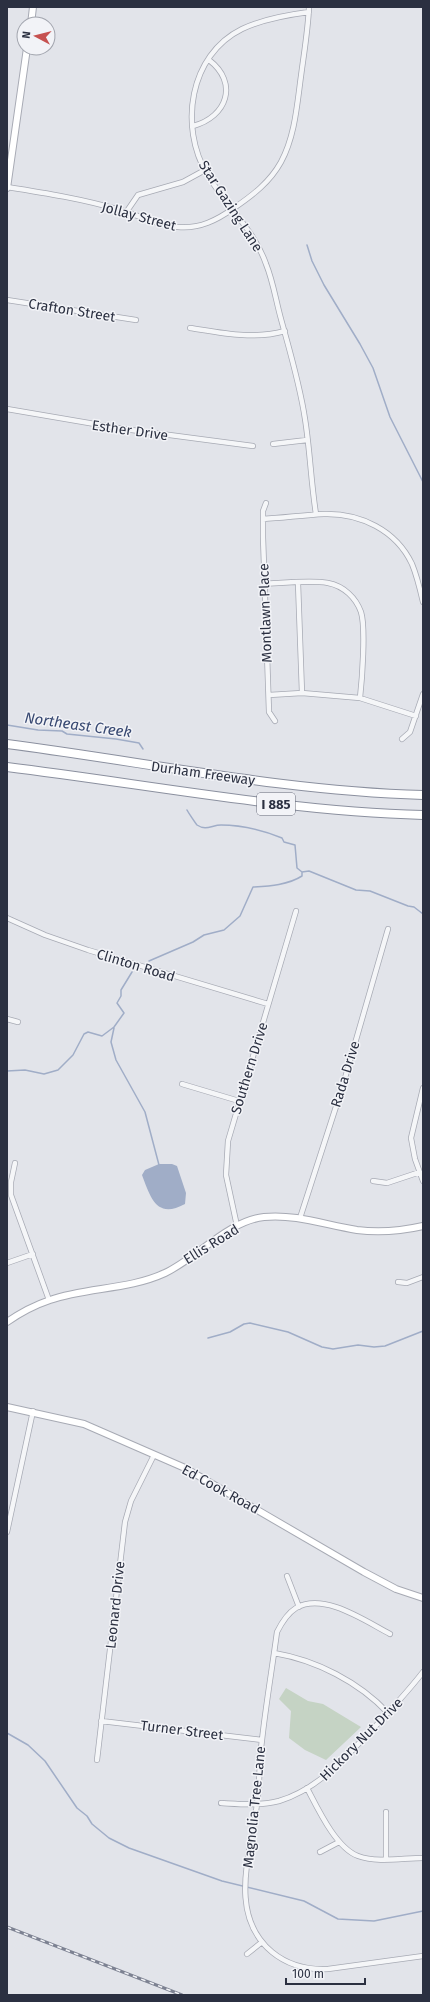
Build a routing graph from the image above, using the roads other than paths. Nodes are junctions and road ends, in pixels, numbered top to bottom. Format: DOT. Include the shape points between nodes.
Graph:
graph roads {
  1 [pos="309,10"];
  2 [pos="26,56"];
  3 [pos="209,60"];
  4 [pos="193,126"];
  5 [pos="205,170"];
  6 [pos="7,188"];
  7 [pos="233,209"];
  8 [pos="127,211"];
  9 [pos="7,300"];
  10 [pos="136,320"];
  11 [pos="190,328"];
  12 [pos="284,331"];
  13 [pos="7,409"];
  14 [pos="308,440"];
  15 [pos="273,444"];
  16 [pos="253,446"];
  17 [pos="266,503"];
  18 [pos="316,514"];
  19 [pos="263,519"];
  20 [pos="298,583"];
  21 [pos="264,584"];
  22 [pos="423,602"];
  23 [pos="302,693"];
  24 [pos="423,694"];
  25 [pos="269,695"];
  26 [pos="360,698"];
  27 [pos="416,716"];
  28 [pos="275,722"];
  29 [pos="402,739"];
  30 [pos="7,744"];
  31 [pos="7,767"];
  32 [pos="423,795"];
  33 [pos="423,815"];
  34 [pos="296,911"];
  35 [pos="7,918"];
  36 [pos="388,929"];
  37 [pos="268,1004"];
  38 [pos="7,1018"];
  39 [pos="18,1022"];
  40 [pos="182,1084"];
  41 [pos="423,1090"];
  42 [pos="240,1101"];
  43 [pos="15,1163"];
  44 [pos="420,1172"];
  45 [pos="373,1181"];
  46 [pos="423,1181"];
  47 [pos="9,1195"];
  48 [pos="300,1218"];
  49 [pos="237,1226"];
  50 [pos="423,1226"];
  51 [pos="33,1254"];
  52 [pos="7,1263"];
  53 [pos="423,1277"];
  54 [pos="398,1282"];
  55 [pos="49,1300"];
  56 [pos="7,1322"];
  57 [pos="7,1407"];
  58 [pos="33,1411"];
  59 [pos="154,1455"];
  60 [pos="7,1532"];
  61 [pos="287,1576"];
  62 [pos="423,1598"];
  63 [pos="299,1607"];
  64 [pos="390,1634"];
  65 [pos="274,1653"];
  66 [pos="423,1672"];
  67 [pos="388,1713"];
  68 [pos="101,1721"];
  69 [pos="262,1740"];
  70 [pos="97,1760"];
  71 [pos="307,1788"];
  72 [pos="221,1803"];
  73 [pos="257,1804"];
  74 [pos="386,1812"];
  75 [pos="339,1842"];
  76 [pos="320,1852"];
  77 [pos="423,1858"];
  78 [pos="386,1859"];
  79 [pos="262,1942"];
  80 [pos="247,1954"];
  81 [pos="423,1956"];
  1 -- 3 [label="street, Star Gazing Lane" via="279,16 242,29 221,45"];
  1 -- 7 [label="street, Jollay Street" via="296,112 288,147 281,162 260,189"];
  2 -- 6 [label="street"];
  3 -- 4 [label="street, Star Gazing Lane" via="200,73 195,87 192,101"];
  3 -- 4 [label="street" via="219,68 225,78 223,104 211,119"];
  4 -- 5 [label="street, Star Gazing Lane" via="196,153"];
  5 -- 7 [label="street, Star Gazing Lane"];
  5 -- 8 [label="street" via="183,182 138,195"];
  6 -- 8 [label="street, Jollay Street" via="54,194"];
  7 -- 8 [label="street, Jollay Street" via="215,221 190,228 168,226"];
  7 -- 12 [label="street, Star Gazing Lane" via="251,234 266,264"];
  9 -- 10 [label="street, Crafton Street"];
  11 -- 12 [label="street" via="246,336"];
  12 -- 14 [label="street, Star Gazing Lane" via="296,373"];
  13 -- 16 [label="street, Esther Drive" via="124,429"];
  14 -- 15 [label="street"];
  14 -- 18 [label="street, Star Gazing Lane"];
  17 -- 19 [label="street, Montlawn Place"];
  18 -- 19 [label="street"];
  18 -- 22 [label="street" via="354,517 384,531 399,545 411,563"];
  19 -- 21 [label="street, Montlawn Place"];
  20 -- 21 [label="street"];
  20 -- 23 [label="street"];
  20 -- 26 [label="street" via="330,583 348,592 355,601 361,614 363,632"];
  21 -- 25 [label="street, Montlawn Place"];
  23 -- 25 [label="street"];
  23 -- 26 [label="street"];
  24 -- 27 [label="street"];
  25 -- 28 [label="street, Montlawn Place" via="269,712"];
  26 -- 27 [label="street"];
  27 -- 29 [label="street" via="410,732"];
  30 -- 32 [label="highway, Durham Freeway / I 885" via="280,784"];
  31 -- 33 [label="highway, Durham Freeway / I 885" via="277,804"];
  34 -- 37 [label="street, Southern Drive"];
  35 -- 37 [label="street, Clinton Road" via="88,950"];
  36 -- 48 [label="street, Rada Drive" via="343,1084"];
  37 -- 42 [label="street, Southern Drive"];
  38 -- 39 [label="street"];
  40 -- 42 [label="street"];
  41 -- 44 [label="street" via="411,1138 412,1150"];
  42 -- 49 [label="street, Southern Drive" via="228,1141 226,1167 228,1192"];
  43 -- 47 [label="street"];
  44 -- 45 [label="street" via="387,1183"];
  44 -- 46 [label="street"];
  47 -- 51 [label="street"];
  48 -- 49 [label="street, Ellis Road" via="262,1218"];
  48 -- 50 [label="street, Ellis Road" via="374,1232 400,1231"];
  49 -- 55 [label="street, Ellis Road" via="165,1273 134,1284"];
  51 -- 52 [label="street"];
  51 -- 55 [label="street"];
  53 -- 54 [label="street" via="407,1283"];
  55 -- 56 [label="street, Ellis Road"];
  57 -- 58 [label="street, Ed Cook Road"];
  58 -- 59 [label="street, Ed Cook Road" via="84,1424"];
  58 -- 60 [label="street"];
  59 -- 62 [label="street, Ed Cook Road" via="205,1478 364,1572 396,1589"];
  59 -- 68 [label="street, Leonard Drive" via="131,1501 125,1522"];
  61 -- 63 [label="street"];
  63 -- 64 [label="street, Magnolia Tree Lane" via="325,1603"];
  63 -- 65 [label="street, Magnolia Tree Lane" via="282,1622 277,1632"];
  65 -- 67 [label="street" via="290,1655 348,1681 362,1689"];
  65 -- 69 [label="street, Magnolia Tree Lane"];
  66 -- 67 [label="street, Hickory Nut Drive"];
  67 -- 71 [label="street, Hickory Nut Drive" via="338,1764"];
  68 -- 69 [label="street, Turner Street"];
  68 -- 70 [label="street, Leonard Drive"];
  69 -- 73 [label="street, Magnolia Tree Lane"];
  71 -- 73 [label="street, Hickory Nut Drive" via="278,1801"];
  71 -- 75 [label="street"];
  72 -- 73 [label="street, Hickory Nut Drive"];
  73 -- 79 [label="street, Magnolia Tree Lane" via="244,1893 248,1915"];
  74 -- 78 [label="street"];
  75 -- 76 [label="street"];
  75 -- 78 [label="street" via="358,1856"];
  77 -- 78 [label="street"];
  79 -- 80 [label="street"];
  79 -- 81 [label="street, Magnolia Tree Lane" via="290,1964 315,1970"];
}
